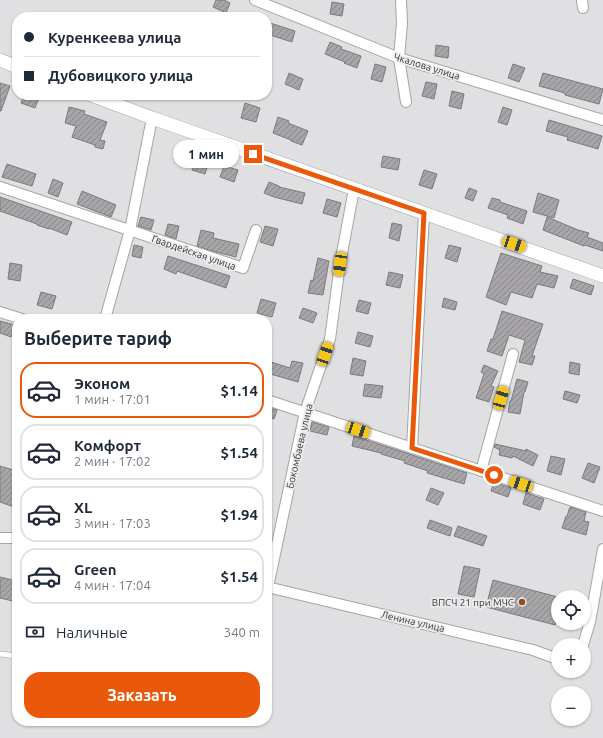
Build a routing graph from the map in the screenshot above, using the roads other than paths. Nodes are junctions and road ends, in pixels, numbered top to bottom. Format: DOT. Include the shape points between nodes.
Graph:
graph roads {
  1 [pos="255,0"];
  2 [pos="400,0"];
  3 [pos="399,58"];
  4 [pos="0,60"];
  5 [pos="12,65"];
  6 [pos="104,100"];
  7 [pos="406,102"];
  8 [pos="152,118"];
  9 [pos="603,120"];
  10 [pos="0,187"];
  11 [pos="354,189"];
  12 [pos="424,213"];
  13 [pos="130,230"];
  14 [pos="256,230"];
  15 [pos="603,276"];
  16 [pos="0,312"];
  17 [pos="106,314"];
  18 [pos="12,316"];
  19 [pos="513,354"];
  20 [pos="272,402"];
  21 [pos="305,412"];
  22 [pos="412,448"];
  23 [pos="481,471"];
  24 [pos="603,511"];
  25 [pos="0,538"];
  26 [pos="12,538"];
  27 [pos="603,549"];
  28 [pos="272,565"];
  29 [pos="272,589"];
  30 [pos="585,638"];
  31 [pos="0,654"];
  32 [pos="12,655"];
  33 [pos="551,657"];
  1 -- 3 [label="street, Чкалова улица"];
  2 -- 3 [label="street" via="402,23"];
  3 -- 7 [label="street"];
  3 -- 9 [label="street, Чкалова улица"];
  4 -- 5 [label="street"];
  6 -- 8 [label="street"];
  8 -- 11 [label="street"];
  8 -- 13 [label="street"];
  10 -- 13 [label="street, Гвардейская улица"];
  11 -- 12 [label="street"];
  11 -- 21 [label="street, Бокомбаева улица" via="330,339"];
  12 -- 15 [label="street"];
  12 -- 22 [label="street"];
  13 -- 14 [label="street, Гвардейская улица" via="243,268"];
  13 -- 17 [label="street"];
  16 -- 18 [label="street"];
  19 -- 23 [label="street"];
  20 -- 21 [label="street"];
  21 -- 22 [label="street"];
  21 -- 28 [label="street, Бокомбаева улица"];
  22 -- 23 [label="street"];
  23 -- 24 [label="street"];
  25 -- 26 [label="street"];
  27 -- 30 [label="street"];
  29 -- 33 [label="street, Ленина улица" via="533,650"];
  31 -- 32 [label="lane"];
}
